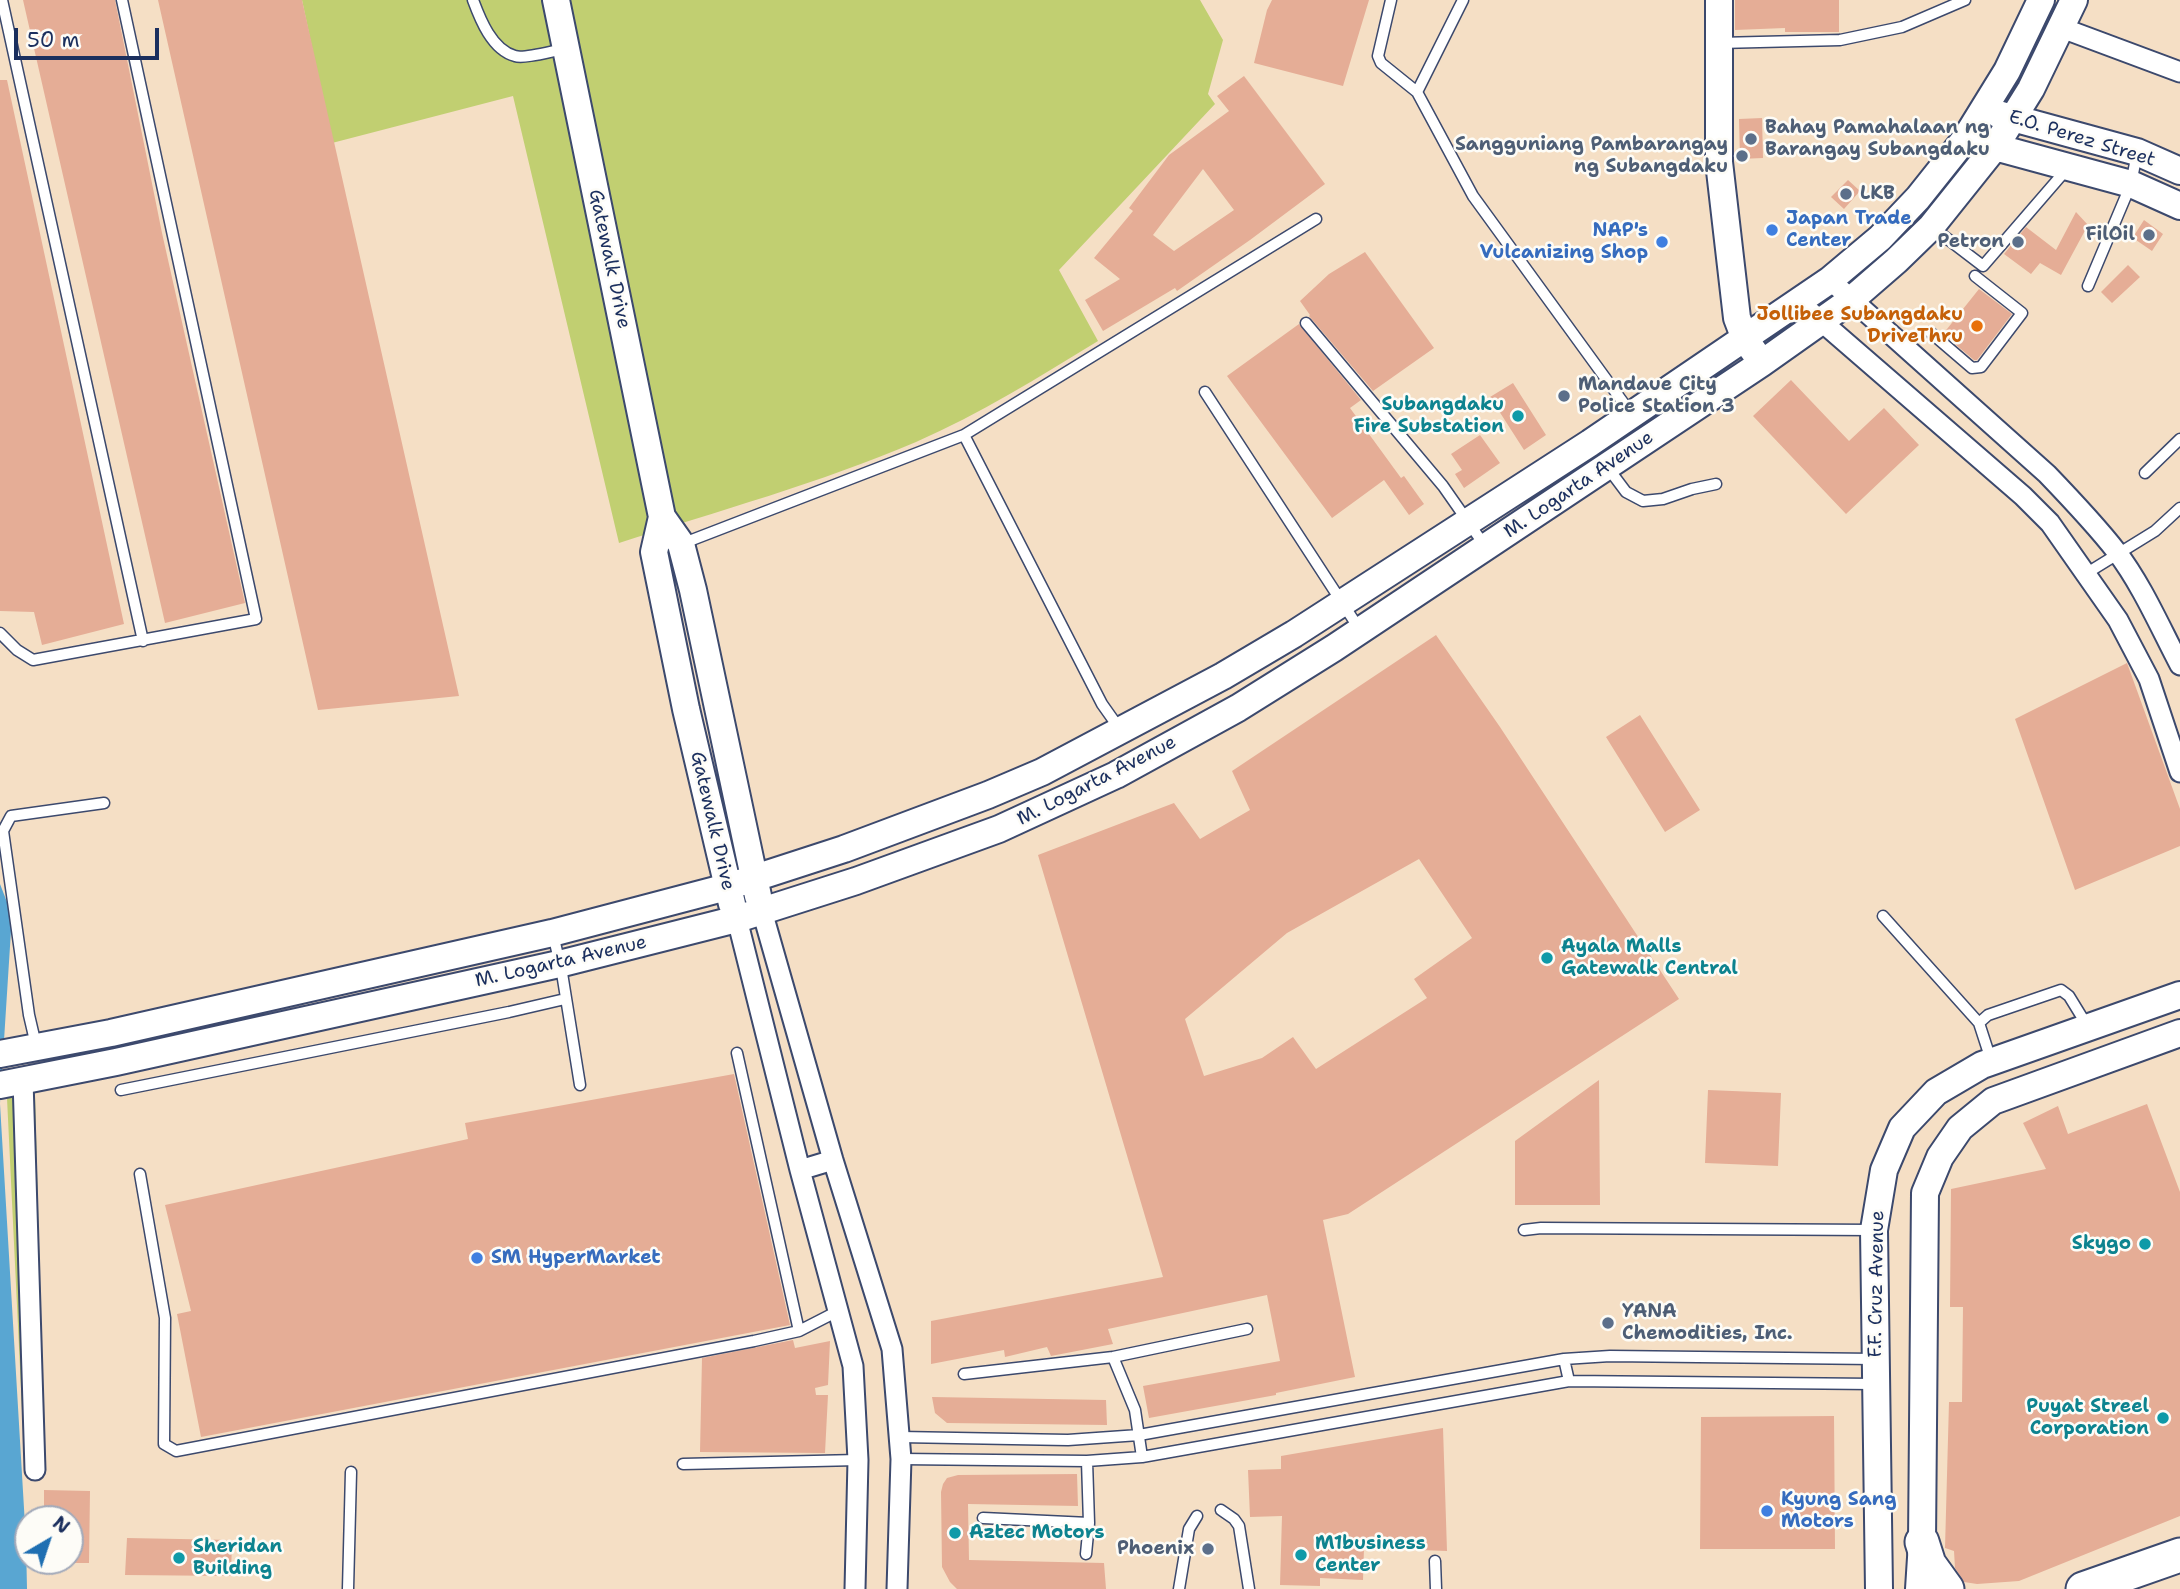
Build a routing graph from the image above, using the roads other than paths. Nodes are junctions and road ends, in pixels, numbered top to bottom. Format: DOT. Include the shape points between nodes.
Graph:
graph roads {
  1 [pos="2,0"];
  2 [pos="122,0"];
  3 [pos="472,0"];
  4 [pos="556,0"];
  5 [pos="1391,0"];
  6 [pos="1462,0"];
  7 [pos="1719,0"];
  8 [pos="1965,0"];
  9 [pos="2041,0"];
  10 [pos="2074,0"];
  11 [pos="2062,28"];
  12 [pos="1718,43"];
  13 [pos="566,49"];
  14 [pos="2180,72"];
  15 [pos="1417,92"];
  16 [pos="1984,110"];
  17 [pos="2014,118"];
  18 [pos="1965,139"];
  19 [pos="1995,147"];
  20 [pos="2137,152"];
  21 [pos="2070,166"];
  22 [pos="2180,171"];
  23 [pos="2131,184"];
  24 [pos="2180,206"];
  25 [pos="1316,219"];
  26 [pos="1931,227"];
  27 [pos="1975,276"];
  28 [pos="1830,280"];
  29 [pos="2088,286"];
  30 [pos="1851,300"];
  31 [pos="1799,302"];
  32 [pos="1822,322"];
  33 [pos="1306,323"];
  34 [pos="1930,332"];
  35 [pos="1745,339"];
  36 [pos="1762,363"];
  37 [pos="1205,392"];
  38 [pos="1632,414"];
  39 [pos="964,435"];
  40 [pos="2180,439"];
  41 [pos="1599,455"];
  42 [pos="2145,473"];
  43 [pos="1716,484"];
  44 [pos="2180,508"];
  45 [pos="662,517"];
  46 [pos="1468,521"];
  47 [pos="681,544"];
  48 [pos="1486,547"];
  49 [pos="654,552"];
  50 [pos="2118,553"];
  51 [pos="2087,573"];
  52 [pos="1342,603"];
  53 [pos="1360,631"];
  54 [pos="0,633"];
  55 [pos="143,641"];
  56 [pos="2180,665"];
  57 [pos="1121,731"];
  58 [pos="1042,772"];
  59 [pos="2180,772"];
  60 [pos="104,803"];
  61 [pos="1055,805"];
  62 [pos="753,880"];
  63 [pos="727,887"];
  64 [pos="762,911"];
  65 [pos="1883,916"];
  66 [pos="737,919"];
  67 [pos="552,933"];
  68 [pos="559,964"];
  69 [pos="2180,995"];
  70 [pos="565,999"];
  71 [pos="1979,1023"];
  72 [pos="2088,1028"];
  73 [pos="2180,1033"];
  74 [pos="36,1047"];
  75 [pos="1,1053"];
  76 [pos="737,1053"];
  77 [pos="1992,1062"];
  78 [pos="11,1082"];
  79 [pos="580,1085"];
  80 [pos="121,1090"];
  81 [pos="833,1160"];
  82 [pos="800,1170"];
  83 [pos="140,1174"];
  84 [pos="1524,1230"];
  85 [pos="1874,1230"];
  86 [pos="838,1311"];
  87 [pos="1247,1329"];
  88 [pos="799,1331"];
  89 [pos="1113,1357"];
  90 [pos="1564,1359"];
  91 [pos="1875,1371"];
  92 [pos="964,1374"];
  93 [pos="1569,1381"];
  94 [pos="1139,1435"];
  95 [pos="900,1437"];
  96 [pos="1142,1457"];
  97 [pos="901,1459"];
  98 [pos="858,1460"];
  99 [pos="1087,1461"];
  100 [pos="683,1464"];
  101 [pos="35,1470"];
  102 [pos="351,1472"];
  103 [pos="1221,1510"];
  104 [pos="1197,1516"];
  105 [pos="983,1518"];
  106 [pos="1089,1523"];
  107 [pos="1922,1542"];
  108 [pos="1086,1554"];
  109 [pos="2180,1555"];
  110 [pos="1435,1561"];
  111 [pos="348,1589"];
  112 [pos="855,1589"];
  113 [pos="897,1589"];
  114 [pos="1179,1589"];
  115 [pos="1249,1589"];
  116 [pos="1436,1589"];
  117 [pos="1878,1589"];
  118 [pos="1919,1589"];
  119 [pos="1947,1589"];
  120 [pos="2083,1589"];
  1 -- 55 [label="lane"];
  2 -- 55 [label="lane" via="256,620"];
  3 -- 13 [label="lane" via="486,30 516,57"];
  4 -- 13 [label="main road, Gatewalk Drive"];
  5 -- 15 [label="lane" via="1378,56"];
  6 -- 15 [label="lane"];
  7 -- 12 [label="main road"];
  8 -- 12 [label="lane" via="1902,27 1840,40"];
  9 -- 16 [label="main road, M. Logarta Avenue"];
  10 -- 11 [label="main road, M. Logarta Avenue"];
  11 -- 14 [label="street"];
  11 -- 17 [label="main road, M. Logarta Avenue"];
  12 -- 35 [label="main road" via="1719,162 1737,318"];
  13 -- 45 [label="main road, Gatewalk Drive"];
  15 -- 38 [label="lane" via="1473,196"];
  16 -- 17 [label="main road, E.O. Perez Street"];
  16 -- 18 [label="main road, M. Logarta Avenue"];
  17 -- 19 [label="main road, M. Logarta Avenue"];
  17 -- 20 [label="main road, E.O. Perez Street"];
  18 -- 19 [label="main road, E.O. Perez Street"];
  18 -- 28 [label="main road, M. Logarta Avenue" via="1880,238"];
  19 -- 21 [label="main road, E.O. Perez Street"];
  19 -- 26 [label="main road, M. Logarta Avenue"];
  20 -- 22 [label="main road, E.O. Perez Street"];
  20 -- 23 [label="lane"];
  21 -- 23 [label="main road, E.O. Perez Street"];
  21 -- 26 [label="lane" via="1983,267"];
  23 -- 24 [label="main road, E.O. Perez Street"];
  23 -- 29 [label="lane"];
  25 -- 39 [label="lane"];
  26 -- 30 [label="main road, M. Logarta Avenue"];
  27 -- 34 [label="lane" via="2022,313 1981,367 1972,368"];
  28 -- 30 [label="street"];
  28 -- 31 [label="main road, M. Logarta Avenue"];
  30 -- 32 [label="main road, M. Logarta Avenue"];
  30 -- 50 [label="street" via="2047,474"];
  31 -- 32 [label="street"];
  31 -- 35 [label="main road, M. Logarta Avenue"];
  32 -- 36 [label="main road, M. Logarta Avenue"];
  32 -- 51 [label="street" via="2023,496 2050,523"];
  33 -- 46 [label="lane"];
  35 -- 36 [label="main road"];
  35 -- 38 [label="main road, M. Logarta Avenue"];
  36 -- 41 [label="main road, M. Logarta Avenue"];
  37 -- 52 [label="lane"];
  38 -- 41 [label="main road, M. Logarta Avenue"];
  39 -- 47 [label="lane"];
  39 -- 57 [label="lane" via="1102,705"];
  40 -- 42 [label="lane"];
  41 -- 43 [label="lane" via="1626,492 1643,501"];
  41 -- 46 [label="main road, M. Logarta Avenue"];
  41 -- 48 [label="main road, M. Logarta Avenue"];
  44 -- 50 [label="lane" via="2155,531"];
  45 -- 47 [label="main road, Gatewalk Drive"];
  45 -- 49 [label="main road, Gatewalk Drive"];
  46 -- 48 [label="lane"];
  46 -- 52 [label="main road, M. Logarta Avenue"];
  47 -- 49 [label="lane"];
  47 -- 62 [label="main road, Gatewalk Drive"];
  48 -- 53 [label="main road, M. Logarta Avenue"];
  49 -- 63 [label="main road, Gatewalk Drive"];
  50 -- 51 [label="lane"];
  50 -- 56 [label="street"];
  51 -- 59 [label="street" via="2149,679"];
  52 -- 53 [label="lane"];
  52 -- 57 [label="main road, M. Logarta Avenue" via="1223,676"];
  53 -- 61 [label="main road, M. Logarta Avenue" via="1238,708"];
  54 -- 55 [label="lane" via="33,660"];
  57 -- 58 [label="main road, M. Logarta Avenue"];
  58 -- 61 [label="main road"];
  58 -- 62 [label="main road, M. Logarta Avenue"];
  60 -- 74 [label="lane" via="11,816 3,831"];
  61 -- 64 [label="main road, M. Logarta Avenue" via="999,830"];
  62 -- 63 [label="main road, M. Logarta Avenue"];
  62 -- 64 [label="main road, Gatewalk Drive"];
  63 -- 66 [label="main road, Gatewalk Drive"];
  63 -- 67 [label="main road, M. Logarta Avenue"];
  64 -- 66 [label="main road, M. Logarta Avenue"];
  64 -- 81 [label="street"];
  65 -- 71 [label="lane"];
  66 -- 68 [label="main road, M. Logarta Avenue"];
  66 -- 82 [label="street"];
  67 -- 68 [label="lane"];
  67 -- 74 [label="main road, M. Logarta Avenue"];
  68 -- 70 [label="lane"];
  68 -- 78 [label="main road, M. Logarta Avenue"];
  69 -- 72 [label="main road, F.F. Cruz Avenue"];
  70 -- 79 [label="lane"];
  70 -- 80 [label="lane"];
  71 -- 72 [label="lane" via="1988,1015 2061,990"];
  71 -- 77 [label="lane"];
  72 -- 77 [label="main road, F.F. Cruz Avenue"];
  73 -- 107 [label="main road" via="1993,1101 1960,1128 1940,1157 1925,1193"];
  74 -- 75 [label="main road, M. Logarta Avenue"];
  76 -- 88 [label="lane"];
  77 -- 85 [label="main road, F.F. Cruz Avenue" via="1936,1091 1902,1128 1884,1170"];
  78 -- 101 [label="street"];
  81 -- 82 [label="street"];
  81 -- 95 [label="street" via="892,1349"];
  82 -- 86 [label="street"];
  83 -- 88 [label="lane" via="165,1318 164,1444 176,1451"];
  84 -- 85 [label="lane"];
  85 -- 91 [label="main road, F.F. Cruz Avenue"];
  86 -- 88 [label="lane"];
  86 -- 98 [label="street" via="853,1366"];
  87 -- 89 [label="lane"];
  89 -- 92 [label="lane"];
  89 -- 94 [label="lane" via="1135,1410"];
  90 -- 91 [label="lane" via="1610,1356"];
  90 -- 93 [label="lane"];
  90 -- 94 [label="lane"];
  91 -- 93 [label="lane"];
  91 -- 117 [label="main road, F.F. Cruz Avenue"];
  93 -- 96 [label="lane"];
  94 -- 95 [label="lane" via="1068,1440"];
  94 -- 96 [label="lane"];
  95 -- 97 [label="street"];
  96 -- 99 [label="lane"];
  97 -- 99 [label="lane"];
  97 -- 113 [label="street"];
  98 -- 100 [label="lane"];
  98 -- 112 [label="street"];
  99 -- 106 [label="lane"];
  102 -- 111 [label="lane"];
  103 -- 115 [label="lane" via="1238,1526"];
  104 -- 114 [label="lane" via="1189,1529"];
  105 -- 106 [label="lane"];
  106 -- 108 [label="lane"];
  107 -- 118 [label="main road"];
  107 -- 119 [label="highway" via="1929,1564"];
  109 -- 120 [label="highway"];
  110 -- 116 [label="lane"];
}
